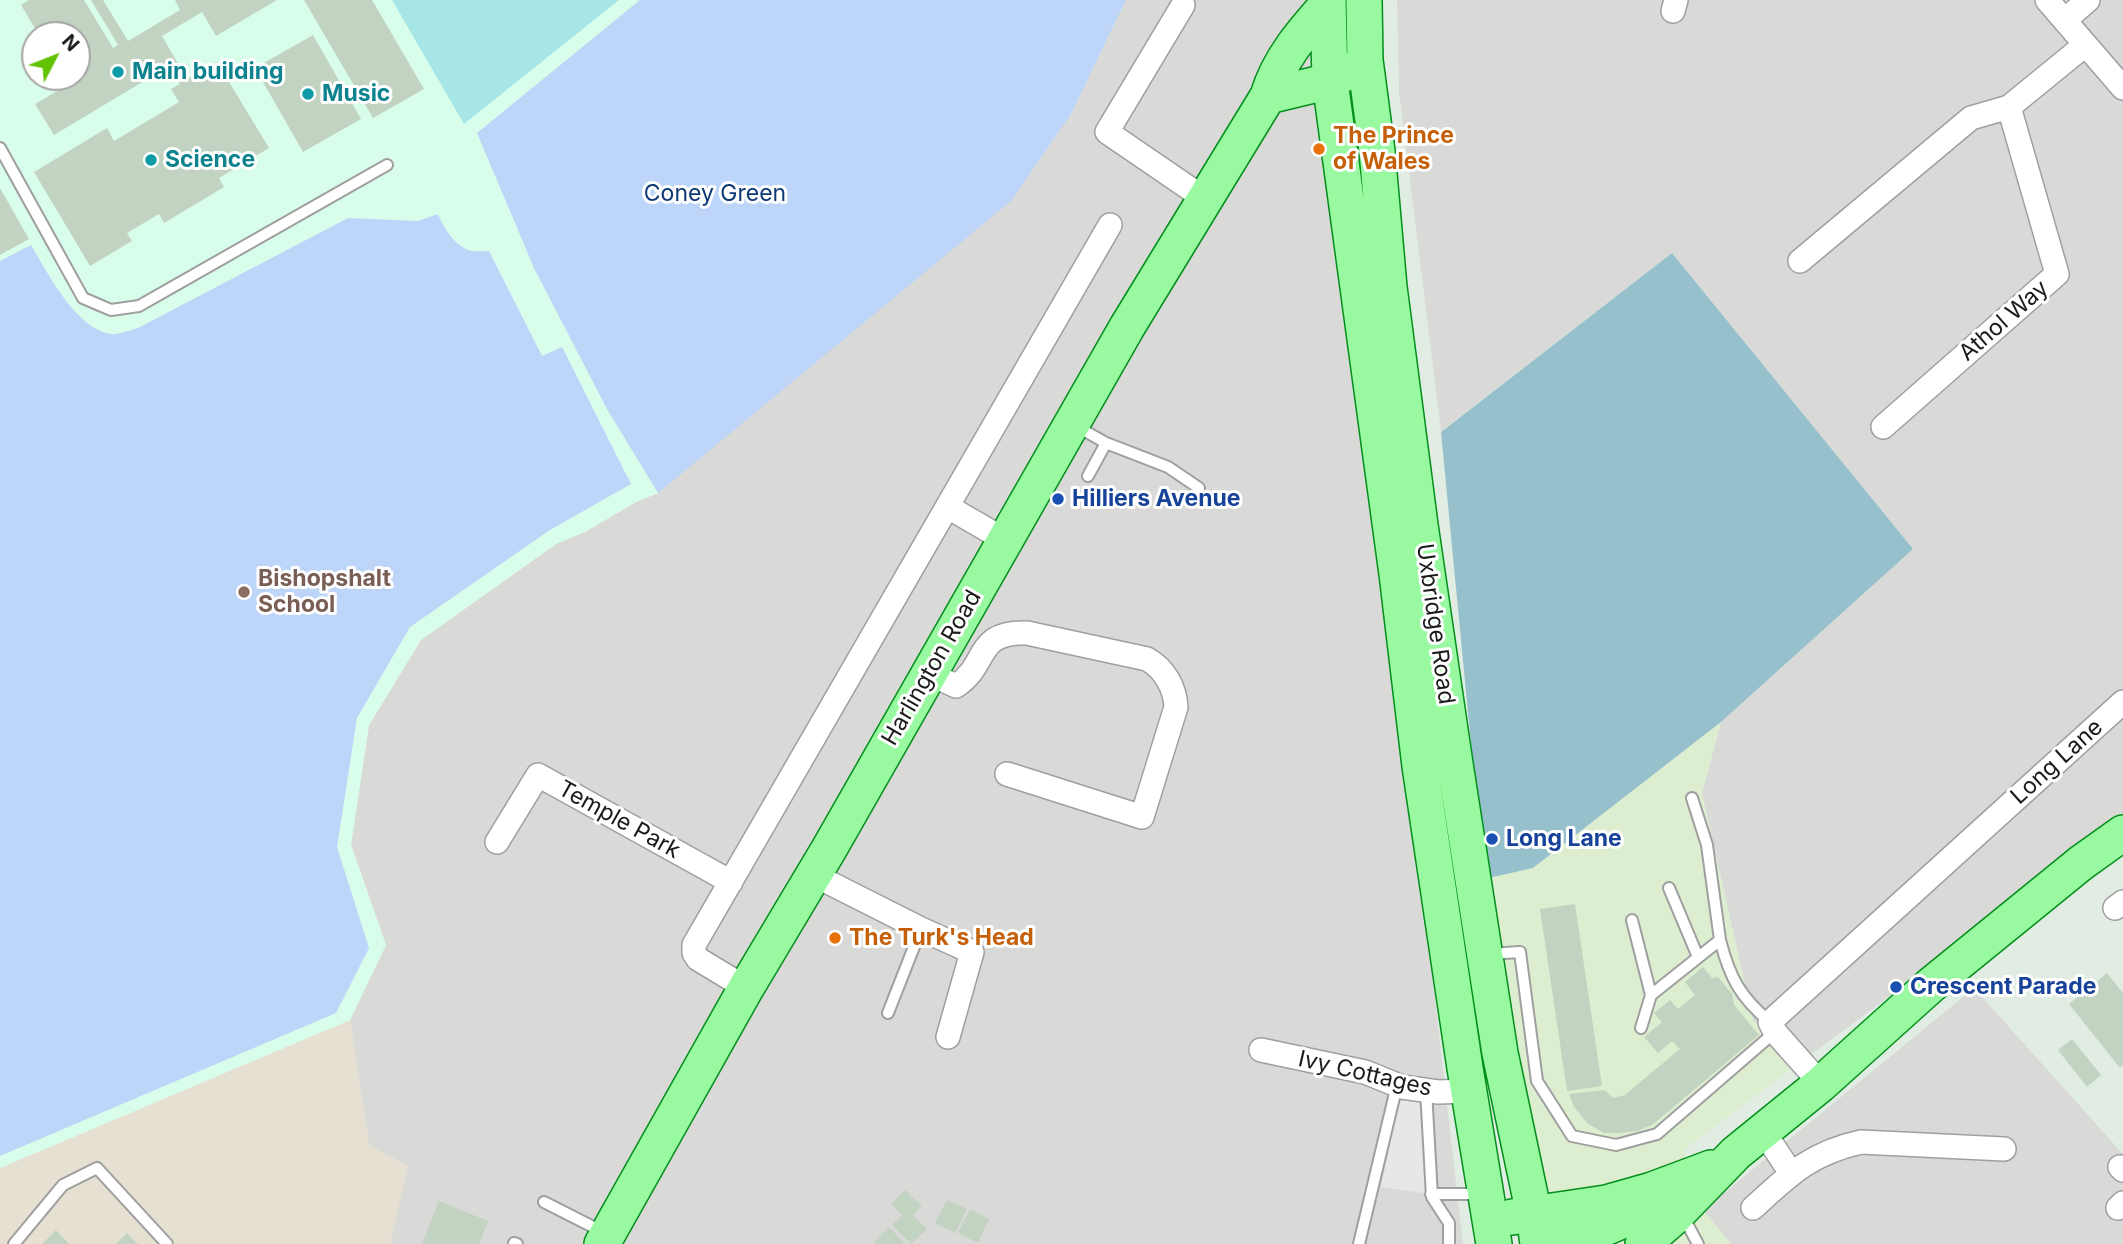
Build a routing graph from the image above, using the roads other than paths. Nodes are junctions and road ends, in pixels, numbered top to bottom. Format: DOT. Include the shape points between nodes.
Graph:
graph roads {
  1 [pos="1364,0"];
  2 [pos="2048,0"];
  3 [pos="2088,0"];
  4 [pos="1328,2"];
  5 [pos="1183,5"];
  6 [pos="2065,20"];
  7 [pos="2085,45"];
  8 [pos="1365,60"];
  9 [pos="1330,81"];
  10 [pos="2123,88"];
  11 [pos="1268,96"];
  12 [pos="2010,107"];
  13 [pos="0,148"];
  14 [pos="387,165"];
  15 [pos="1205,199"];
  16 [pos="1110,225"];
  17 [pos="1800,261"];
  18 [pos="1073,424"];
  19 [pos="1883,427"];
  20 [pos="1106,443"];
  21 [pos="1088,476"];
  22 [pos="1199,488"];
  23 [pos="948,507"];
  24 [pos="1006,540"];
  25 [pos="930,674"];
  26 [pos="2123,702"];
  27 [pos="1007,774"];
  28 [pos="1692,798"];
  29 [pos="2123,833"];
  30 [pos="497,842"];
  31 [pos="814,876"];
  32 [pos="731,882"];
  33 [pos="1669,888"];
  34 [pos="1632,920"];
  35 [pos="920,929"];
  36 [pos="1720,940"];
  37 [pos="1485,954"];
  38 [pos="1698,957"];
  39 [pos="746,988"];
  40 [pos="1651,995"];
  41 [pos="888,1013"];
  42 [pos="1773,1027"];
  43 [pos="1641,1028"];
  44 [pos="948,1037"];
  45 [pos="1261,1050"];
  46 [pos="1821,1084"];
  47 [pos="1397,1085"];
  48 [pos="1426,1090"];
  49 [pos="1469,1091"];
  50 [pos="1763,1131"];
  51 [pos="2004,1149"];
  52 [pos="1724,1161"];
  53 [pos="1791,1173"];
  54 [pos="1431,1194"];
  55 [pos="544,1202"];
  56 [pos="1753,1208"];
  57 [pos="1680,1210"];
  58 [pos="1491,1224"];
  59 [pos="1537,1237"];
  60 [pos="605,1239"];
  61 [pos="14,1244"];
  62 [pos="167,1244"];
  63 [pos="1359,1244"];
  64 [pos="1449,1244"];
  65 [pos="1643,1244"];
  66 [pos="1698,1244"];
  1 -- 8 [label="main road, Uxbridge Road"];
  2 -- 6 [label="street"];
  3 -- 6 [label="street"];
  4 -- 9 [label="main road, Uxbridge Road"];
  4 -- 11 [label="main road, Harlington Road" via="1287,53"];
  5 -- 15 [label="street" via="1107,132"];
  6 -- 7 [label="street"];
  7 -- 10 [label="street"];
  7 -- 12 [label="street"];
  8 -- 9 [label="main road"];
  8 -- 37 [label="main road, Uxbridge Road" via="1390,300"];
  9 -- 11 [label="main road"];
  9 -- 49 [label="main road, Uxbridge Road" via="1420,766"];
  11 -- 15 [label="main road, Harlington Road"];
  12 -- 17 [label="street" via="1971,118"];
  12 -- 19 [label="street, Athol Way" via="2057,274"];
  13 -- 14 [label="lane" via="83,298 111,310 139,306"];
  15 -- 18 [label="main road, Harlington Road"];
  16 -- 23 [label="street"];
  18 -- 20 [label="lane"];
  18 -- 24 [label="main road, Harlington Road"];
  20 -- 21 [label="lane"];
  20 -- 22 [label="lane" via="1168,467"];
  23 -- 24 [label="street"];
  23 -- 32 [label="street"];
  24 -- 25 [label="main road, Harlington Road"];
  25 -- 27 [label="street" via="956,686 992,640 1013,633 1147,659 1167,678 1176,707 1142,817"];
  25 -- 31 [label="main road, Harlington Road"];
  26 -- 42 [label="street, Long Lane"];
  28 -- 36 [label="lane" via="1707,845"];
  29 -- 46 [label="main road" via="1931,985"];
  30 -- 32 [label="street, Temple Park" via="538,775"];
  31 -- 35 [label="street"];
  31 -- 39 [label="main road, Harlington Road"];
  32 -- 39 [label="street" via="694,944 694,953"];
  33 -- 38 [label="lane"];
  34 -- 40 [label="lane"];
  35 -- 41 [label="lane"];
  35 -- 44 [label="street" via="972,952"];
  36 -- 38 [label="lane"];
  36 -- 42 [label="lane" via="1734,982"];
  37 -- 42 [label="lane" via="1520,952 1538,1081 1572,1136 1616,1144 1657,1134"];
  37 -- 59 [label="main road, Uxbridge Road"];
  38 -- 40 [label="lane"];
  39 -- 60 [label="main road, Harlington Road"];
  40 -- 43 [label="lane"];
  42 -- 46 [label="street"];
  45 -- 47 [label="street, Ivy Cottages" via="1365,1072"];
  46 -- 50 [label="main road"];
  47 -- 48 [label="street, Ivy Cottages"];
  47 -- 63 [label="lane"];
  48 -- 49 [label="street, Ivy Cottages"];
  48 -- 54 [label="lane"];
  49 -- 58 [label="main road, Uxbridge Road"];
  50 -- 52 [label="main road"];
  50 -- 53 [label="street"];
  51 -- 53 [label="street" via="1861,1142 1838,1147"];
  52 -- 57 [label="main road"];
  52 -- 59 [label="main road" via="1606,1203"];
  53 -- 56 [label="street"];
  54 -- 58 [label="lane"];
  54 -- 64 [label="lane" via="1449,1223"];
  55 -- 60 [label="lane"];
  57 -- 65 [label="main road"];
  57 -- 66 [label="lane"];
  58 -- 59 [label="main road"];
  61 -- 62 [label="lane" via="63,1185 97,1168"];
}
